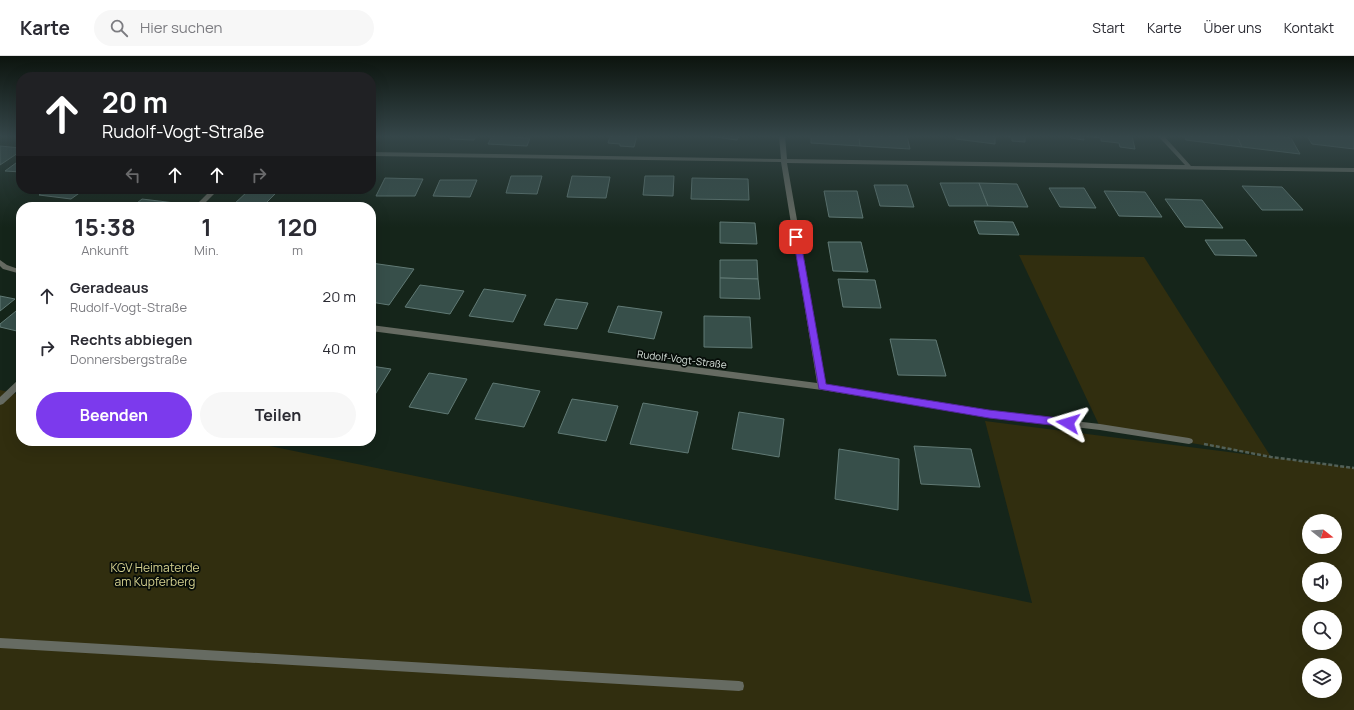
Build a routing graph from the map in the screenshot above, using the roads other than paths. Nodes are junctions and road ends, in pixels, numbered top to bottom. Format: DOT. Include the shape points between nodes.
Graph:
graph roads {
  1 [pos="785,167"];
  2 [pos="1090,167"];
  3 [pos="1190,168"];
  4 [pos="1354,170"];
  5 [pos="211,194"];
  6 [pos="202,202"];
  7 [pos="0,262"];
  8 [pos="16,270"];
  9 [pos="376,329"];
  10 [pos="16,387"];
  11 [pos="822,387"];
  12 [pos="0,402"];
  13 [pos="1189,441"];
  14 [pos="0,642"];
  15 [pos="739,686"];
  1 -- 11 [label="street"];
  2 -- 3 [label="street"];
  3 -- 4 [label="street"];
  5 -- 6 [label="street"];
  7 -- 8 [label="street" via="5,267"];
  9 -- 11 [label="street, Rudolf-Vogt-Straße"];
  10 -- 12 [label="street"];
  11 -- 13 [label="street, Rudolf-Vogt-Straße" via="989,414"];
  14 -- 15 [label="street"];
}
